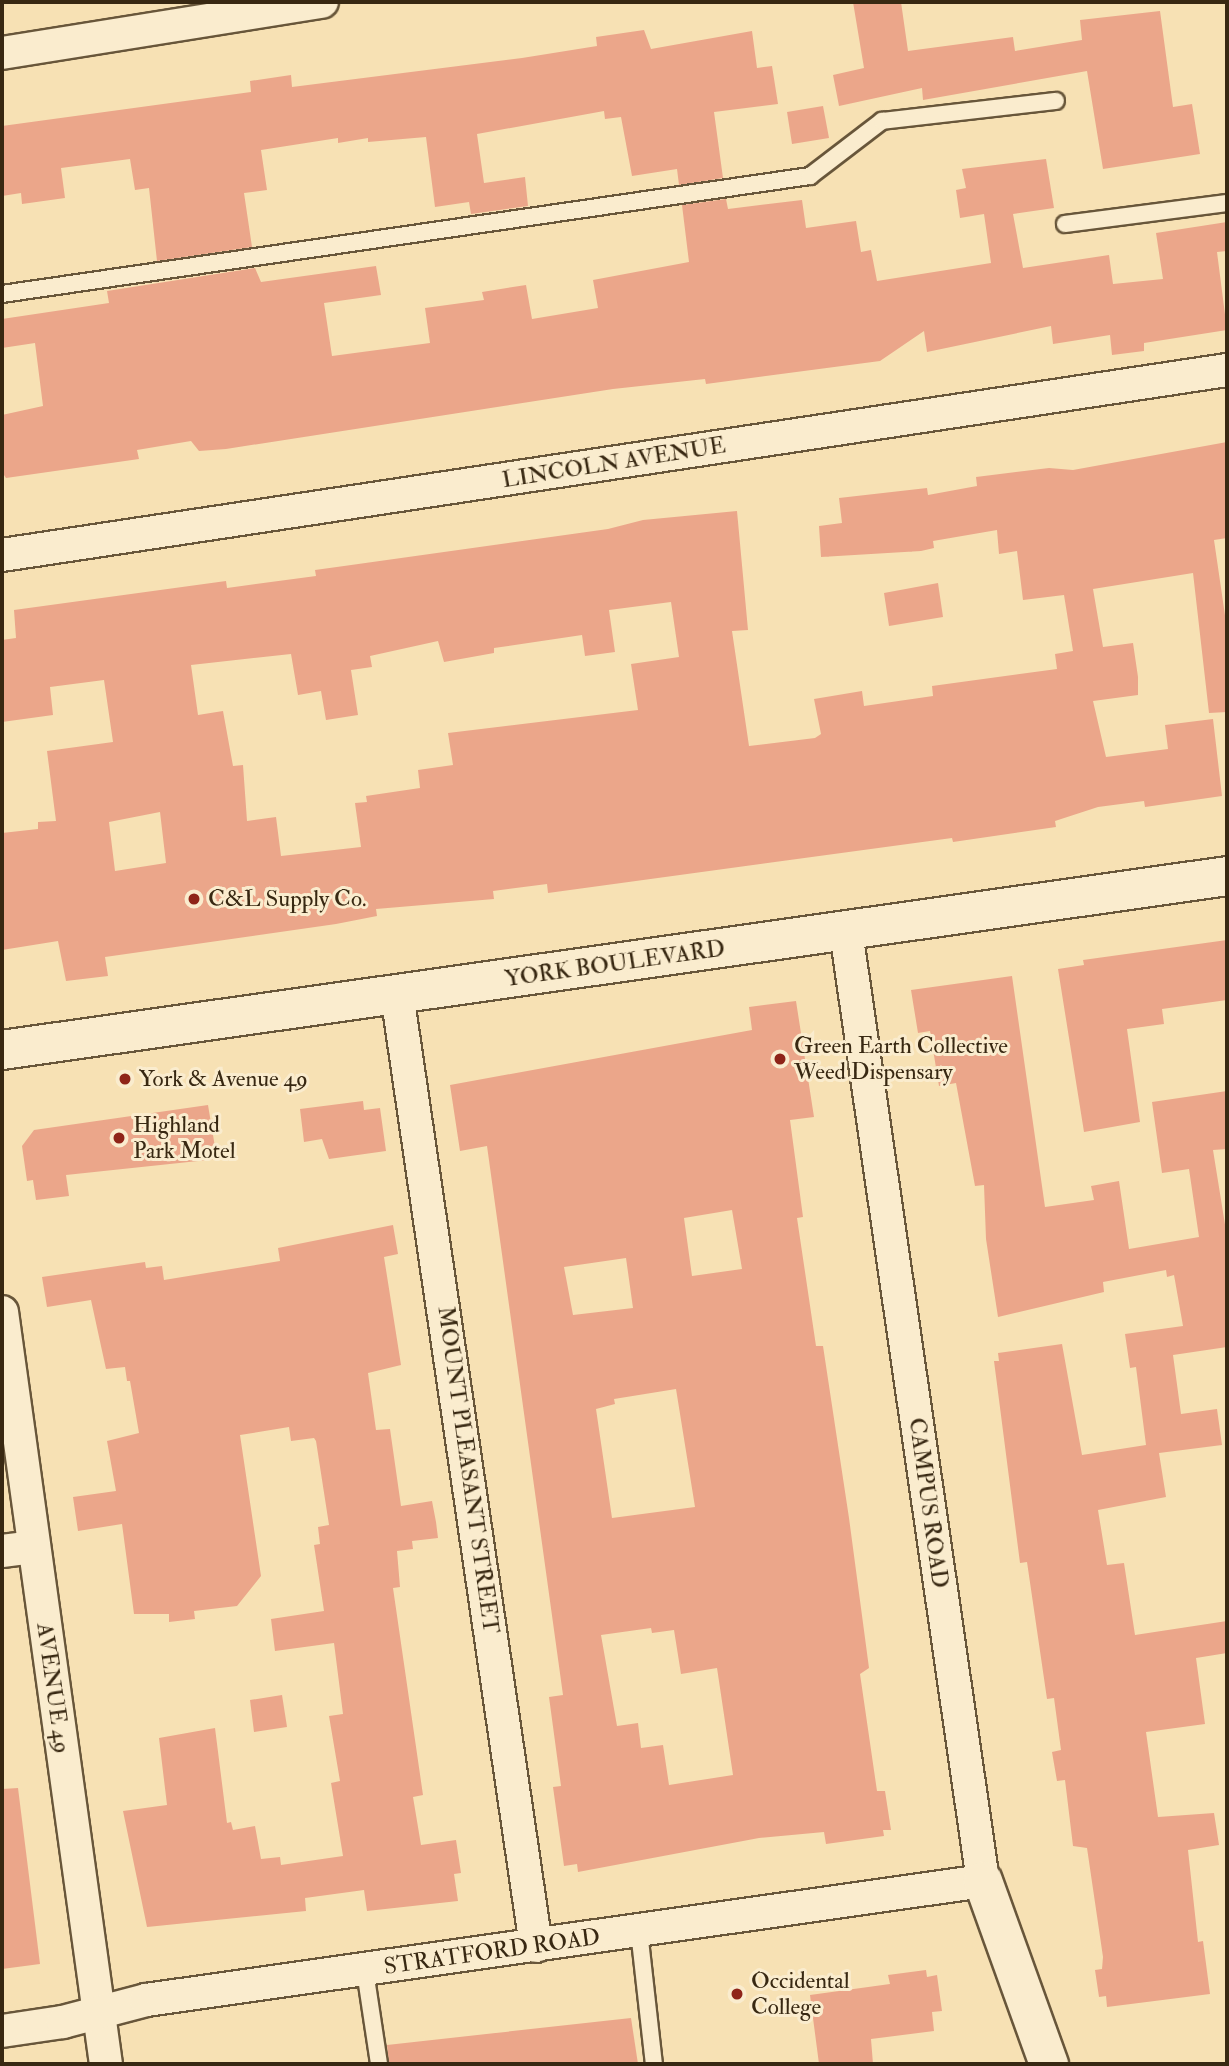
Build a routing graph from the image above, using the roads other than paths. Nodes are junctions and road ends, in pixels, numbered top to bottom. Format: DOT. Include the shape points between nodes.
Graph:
graph roads {
  1 [pos="322,2"];
  2 [pos="2,53"];
  3 [pos="1056,101"];
  4 [pos="1227,204"];
  5 [pos="1065,224"];
  6 [pos="2,294"];
  7 [pos="1227,370"];
  8 [pos="2,555"];
  9 [pos="1227,876"];
  10 [pos="846,932"];
  11 [pos="397,994"];
  12 [pos="2,1050"];
  13 [pos="2,1312"];
  14 [pos="33,1547"];
  15 [pos="2,1551"];
  16 [pos="983,1881"];
  17 [pos="639,1931"];
  18 [pos="536,1946"];
  19 [pos="365,1970"];
  20 [pos="100,2012"];
  21 [pos="2,2031"];
  22 [pos="106,2064"];
  23 [pos="379,2064"];
  24 [pos="654,2064"];
  25 [pos="1049,2064"];
  1 -- 2 [label="street"];
  3 -- 6 [label="lane" via="882,121 810,176"];
  4 -- 5 [label="lane"];
  7 -- 8 [label="street, LINCOLN AVENUE"];
  9 -- 10 [label="main road, YORK BOULEVARD"];
  10 -- 11 [label="main road, YORK BOULEVARD"];
  10 -- 16 [label="street, CAMPUS ROAD"];
  11 -- 12 [label="main road, YORK BOULEVARD"];
  11 -- 18 [label="street, MOUNT PLEASANT STREET"];
  13 -- 14 [label="street, AVENUE 49"];
  14 -- 15 [label="street"];
  14 -- 20 [label="street, AVENUE 49"];
  16 -- 17 [label="street, STRATFORD ROAD"];
  16 -- 25 [label="main road, CAMPUS ROAD"];
  17 -- 18 [label="street, STRATFORD ROAD"];
  17 -- 24 [label="lane"];
  18 -- 19 [label="street, STRATFORD ROAD"];
  19 -- 20 [label="street, STRATFORD ROAD" via="146,2000"];
  19 -- 23 [label="lane"];
  20 -- 21 [label="street, STRATFORD ROAD"];
  20 -- 22 [label="street, AVENUE 49"];
}
